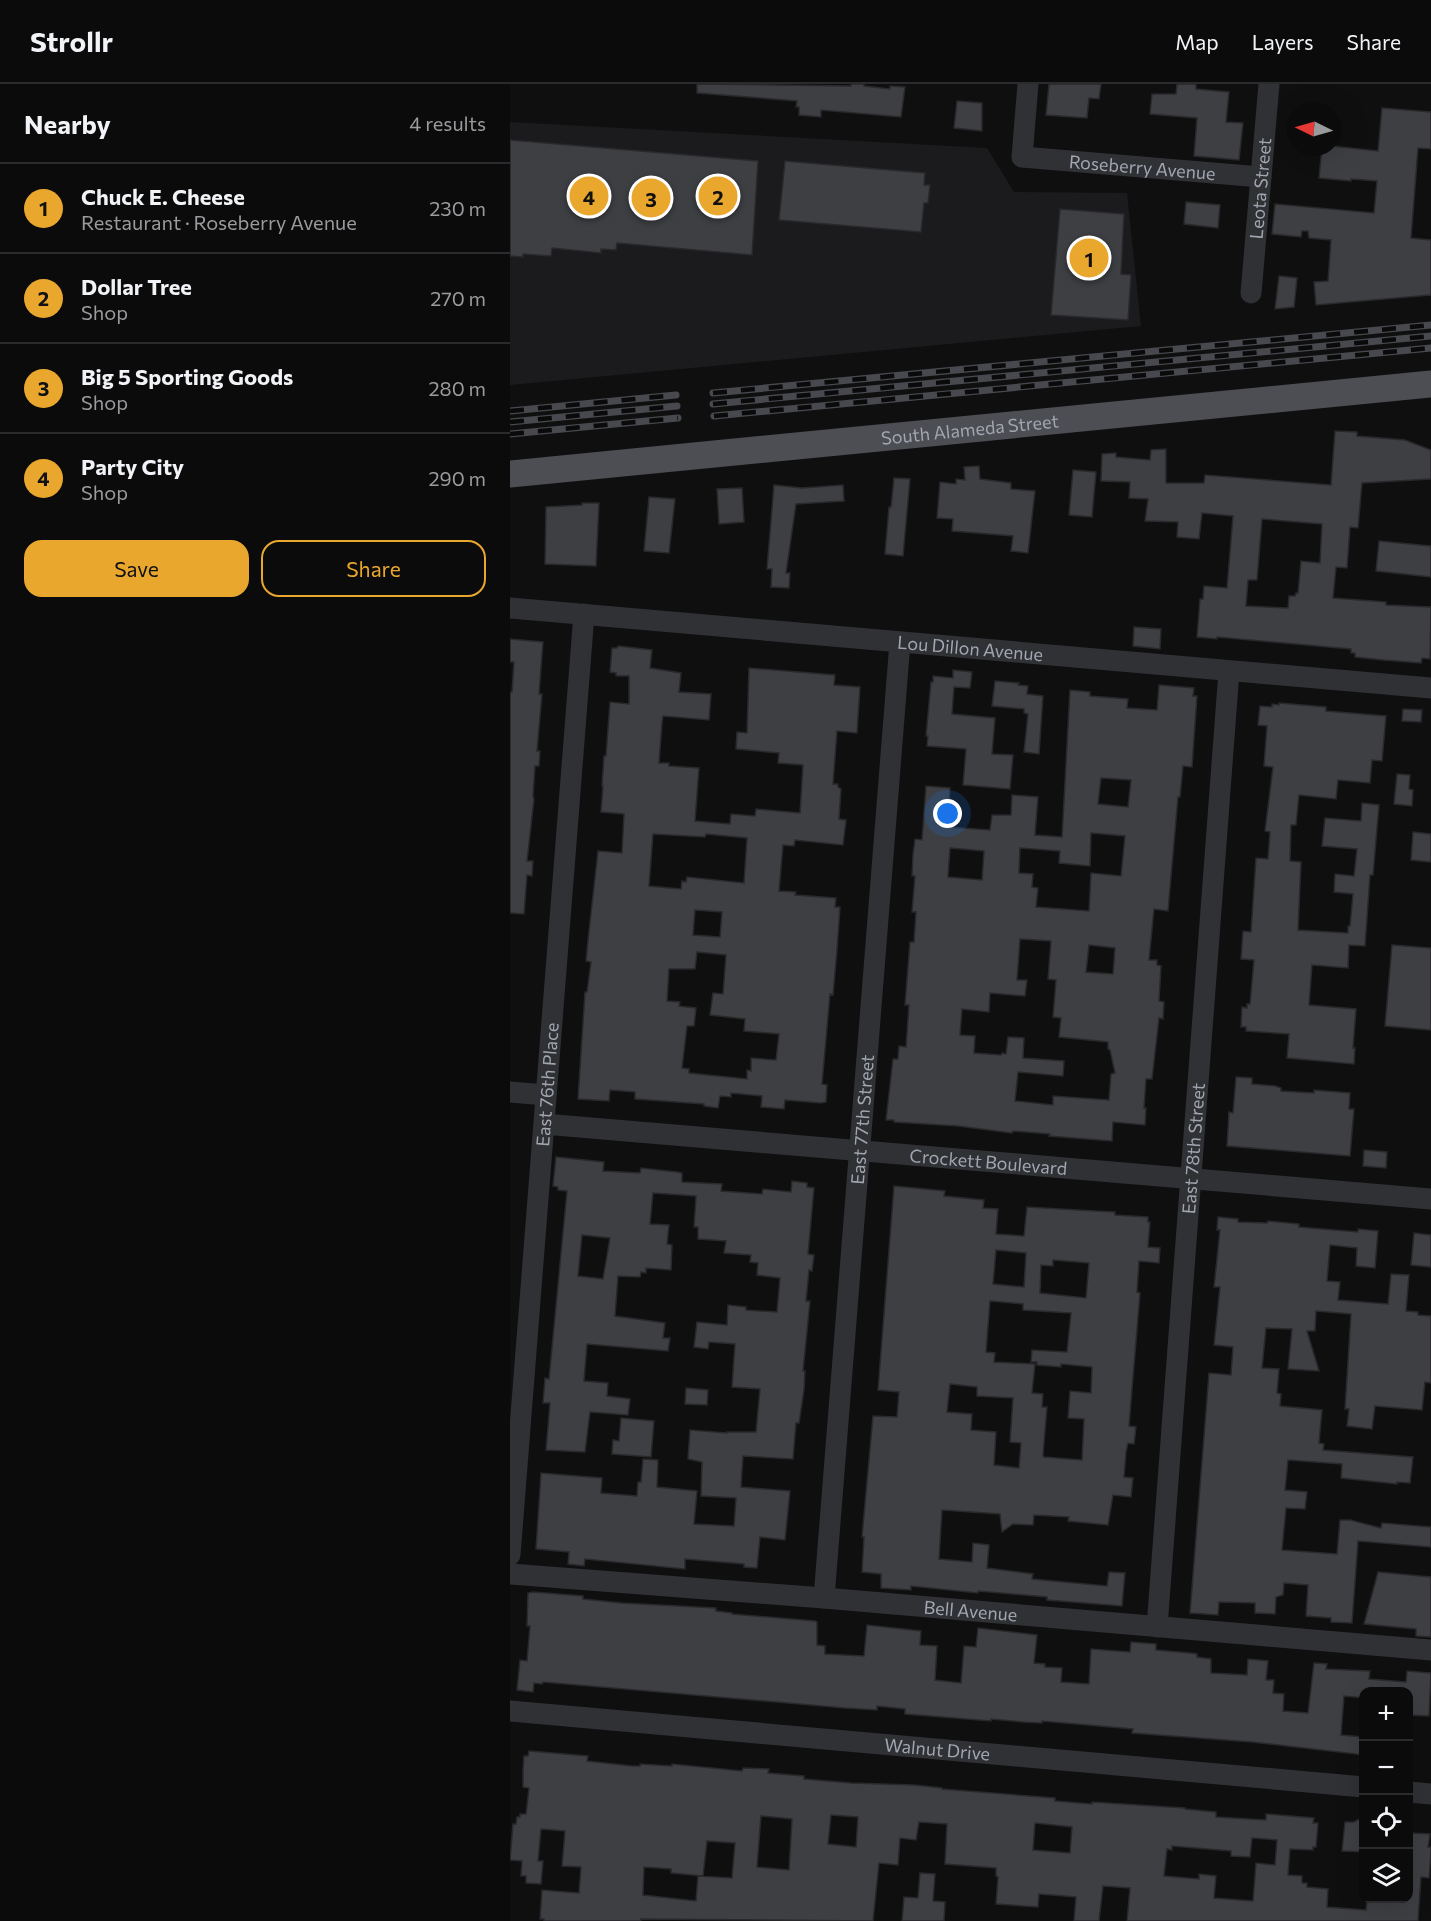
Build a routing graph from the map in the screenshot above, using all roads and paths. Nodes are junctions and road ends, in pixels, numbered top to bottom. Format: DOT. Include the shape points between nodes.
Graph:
graph roads {
  1 [pos="1028,84"];
  2 [pos="1269,84"];
  3 [pos="1261,177"];
  4 [pos="1251,293"];
  5 [pos="1431,384"];
  6 [pos="510,474"];
  7 [pos="510,608"];
  8 [pos="584,614"];
  9 [pos="900,642"];
  10 [pos="1229,671"];
  11 [pos="1431,688"];
  12 [pos="510,1092"];
  13 [pos="546,1095"];
  14 [pos="544,1124"];
  15 [pos="861,1152"];
  16 [pos="1192,1178"];
  17 [pos="1431,1199"];
  18 [pos="513,1475"];
  19 [pos="510,1555"];
  20 [pos="510,1574"];
  21 [pos="824,1598"];
  22 [pos="1157,1627"];
  23 [pos="1431,1650"];
  24 [pos="510,1711"];
  25 [pos="1359,1787"];
  26 [pos="1413,1792"];
  27 [pos="1431,1794"];
  1 -- 3 [label="street, Roseberry Avenue" via="1022,157"];
  2 -- 3 [label="street, Leota Street"];
  3 -- 4 [label="street, Leota Street"];
  5 -- 6 [label="main road, South Alameda Street"];
  7 -- 8 [label="street, Lou Dillon Avenue"];
  8 -- 9 [label="street, Lou Dillon Avenue"];
  8 -- 13 [label="street, East 76th Place"];
  9 -- 10 [label="street, Lou Dillon Avenue"];
  9 -- 15 [label="street, East 77th Street"];
  10 -- 11 [label="street, Lou Dillon Avenue"];
  10 -- 16 [label="street, East 78th Street"];
  12 -- 13 [label="street"];
  13 -- 14 [label="street, East 76th Place"];
  14 -- 15 [label="street, Crockett Boulevard"];
  14 -- 18 [label="street, East 76th Place"];
  15 -- 16 [label="street, Crockett Boulevard"];
  15 -- 21 [label="street, East 77th Street"];
  16 -- 17 [label="street, Crockett Boulevard"];
  16 -- 22 [label="street, East 78th Street"];
  18 -- 19 [label="street, East 76th Place"];
  20 -- 21 [label="street, Bell Avenue"];
  21 -- 22 [label="street, Bell Avenue"];
  22 -- 23 [label="street, Bell Avenue"];
  24 -- 25 [label="street, Walnut Drive"];
  26 -- 27 [label="street"];
}
